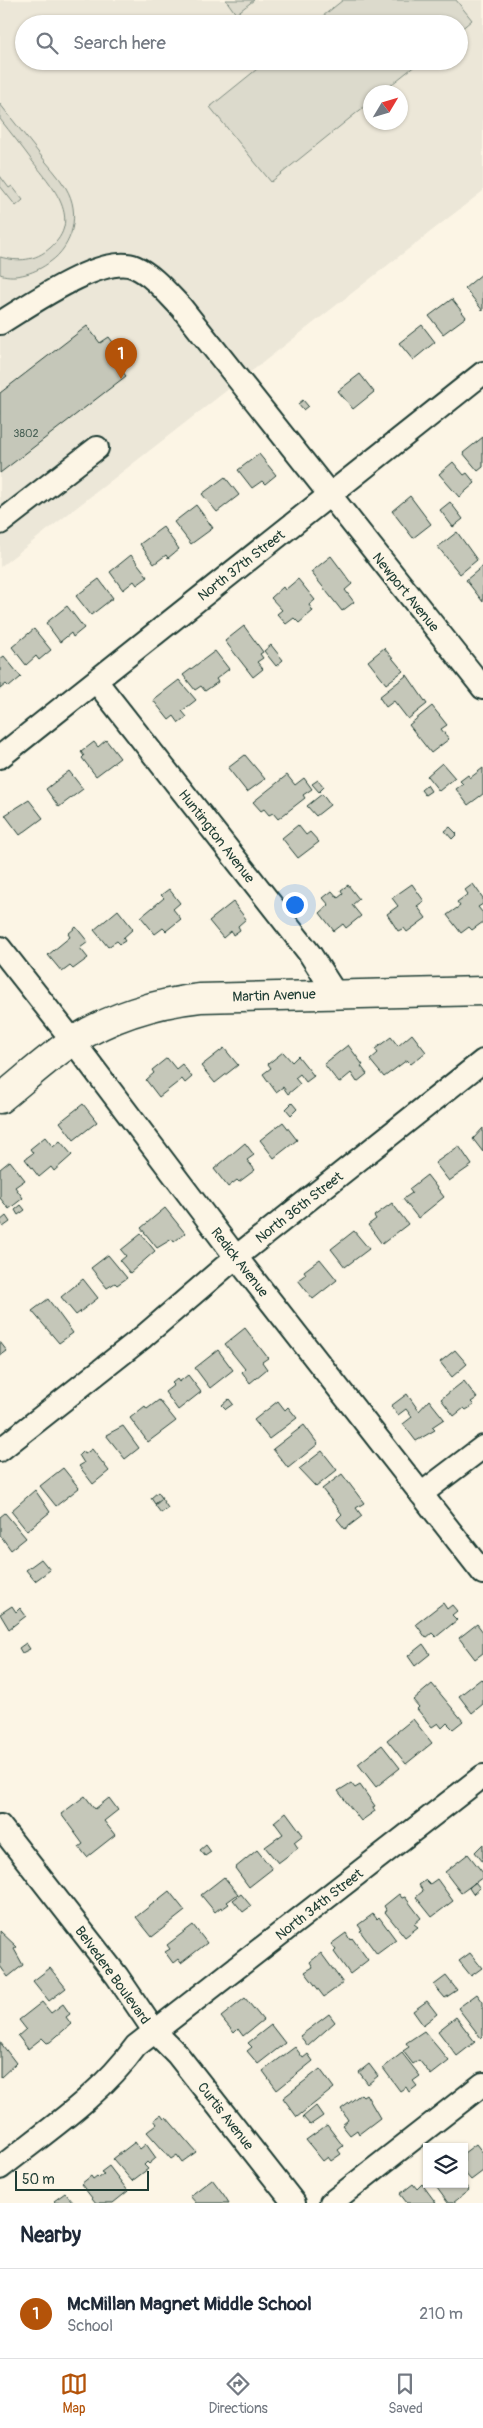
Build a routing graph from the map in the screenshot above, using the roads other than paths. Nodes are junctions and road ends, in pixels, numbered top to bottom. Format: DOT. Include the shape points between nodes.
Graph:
graph roads {
  1 [pos="0,323"];
  2 [pos="483,373"];
  3 [pos="97,448"];
  4 [pos="328,496"];
  5 [pos="0,523"];
  6 [pos="96,680"];
  7 [pos="483,688"];
  8 [pos="0,757"];
  9 [pos="0,948"];
  10 [pos="483,991"];
  11 [pos="335,994"];
  12 [pos="73,1041"];
  13 [pos="483,1061"];
  14 [pos="0,1099"];
  15 [pos="236,1257"];
  16 [pos="483,1447"];
  17 [pos="0,1450"];
  18 [pos="421,1494"];
  19 [pos="483,1574"];
  20 [pos="483,1776"];
  21 [pos="0,1826"];
  22 [pos="155,2032"];
  23 [pos="483,2084"];
  24 [pos="0,2168"];
  25 [pos="294,2203"];
  26 [pos="331,2203"];
  1 -- 4 [label="street, Newport Avenue" via="95,268 134,266 155,281 182,308"];
  2 -- 4 [label="street, North 37th Street"];
  3 -- 5 [label="street"];
  4 -- 6 [label="street, North 37th Street"];
  4 -- 7 [label="street, Newport Avenue"];
  6 -- 8 [label="street, North 37th Street"];
  6 -- 11 [label="street, Huntington Avenue" via="310,954"];
  9 -- 12 [label="street, Redick Avenue"];
  10 -- 11 [label="main road, Martin Avenue"];
  11 -- 12 [label="main road, Martin Avenue" via="178,1000 110,1021"];
  12 -- 14 [label="main road, Martin Avenue"];
  12 -- 15 [label="street, Redick Avenue"];
  13 -- 15 [label="street, North 36th Street"];
  15 -- 17 [label="street, North 36th Street" via="142,1338"];
  15 -- 18 [label="street, Redick Avenue"];
  16 -- 18 [label="street"];
  18 -- 19 [label="street, Redick Avenue"];
  20 -- 22 [label="street, North 34th Street"];
  21 -- 22 [label="street, Belvedere Boulevard" via="117,1976"];
  22 -- 24 [label="street, Belvedere Boulevard" via="136,2046 117,2072 96,2092"];
  22 -- 25 [label="street, Curtis Avenue" via="177,2054"];
  23 -- 26 [label="street"];
}
